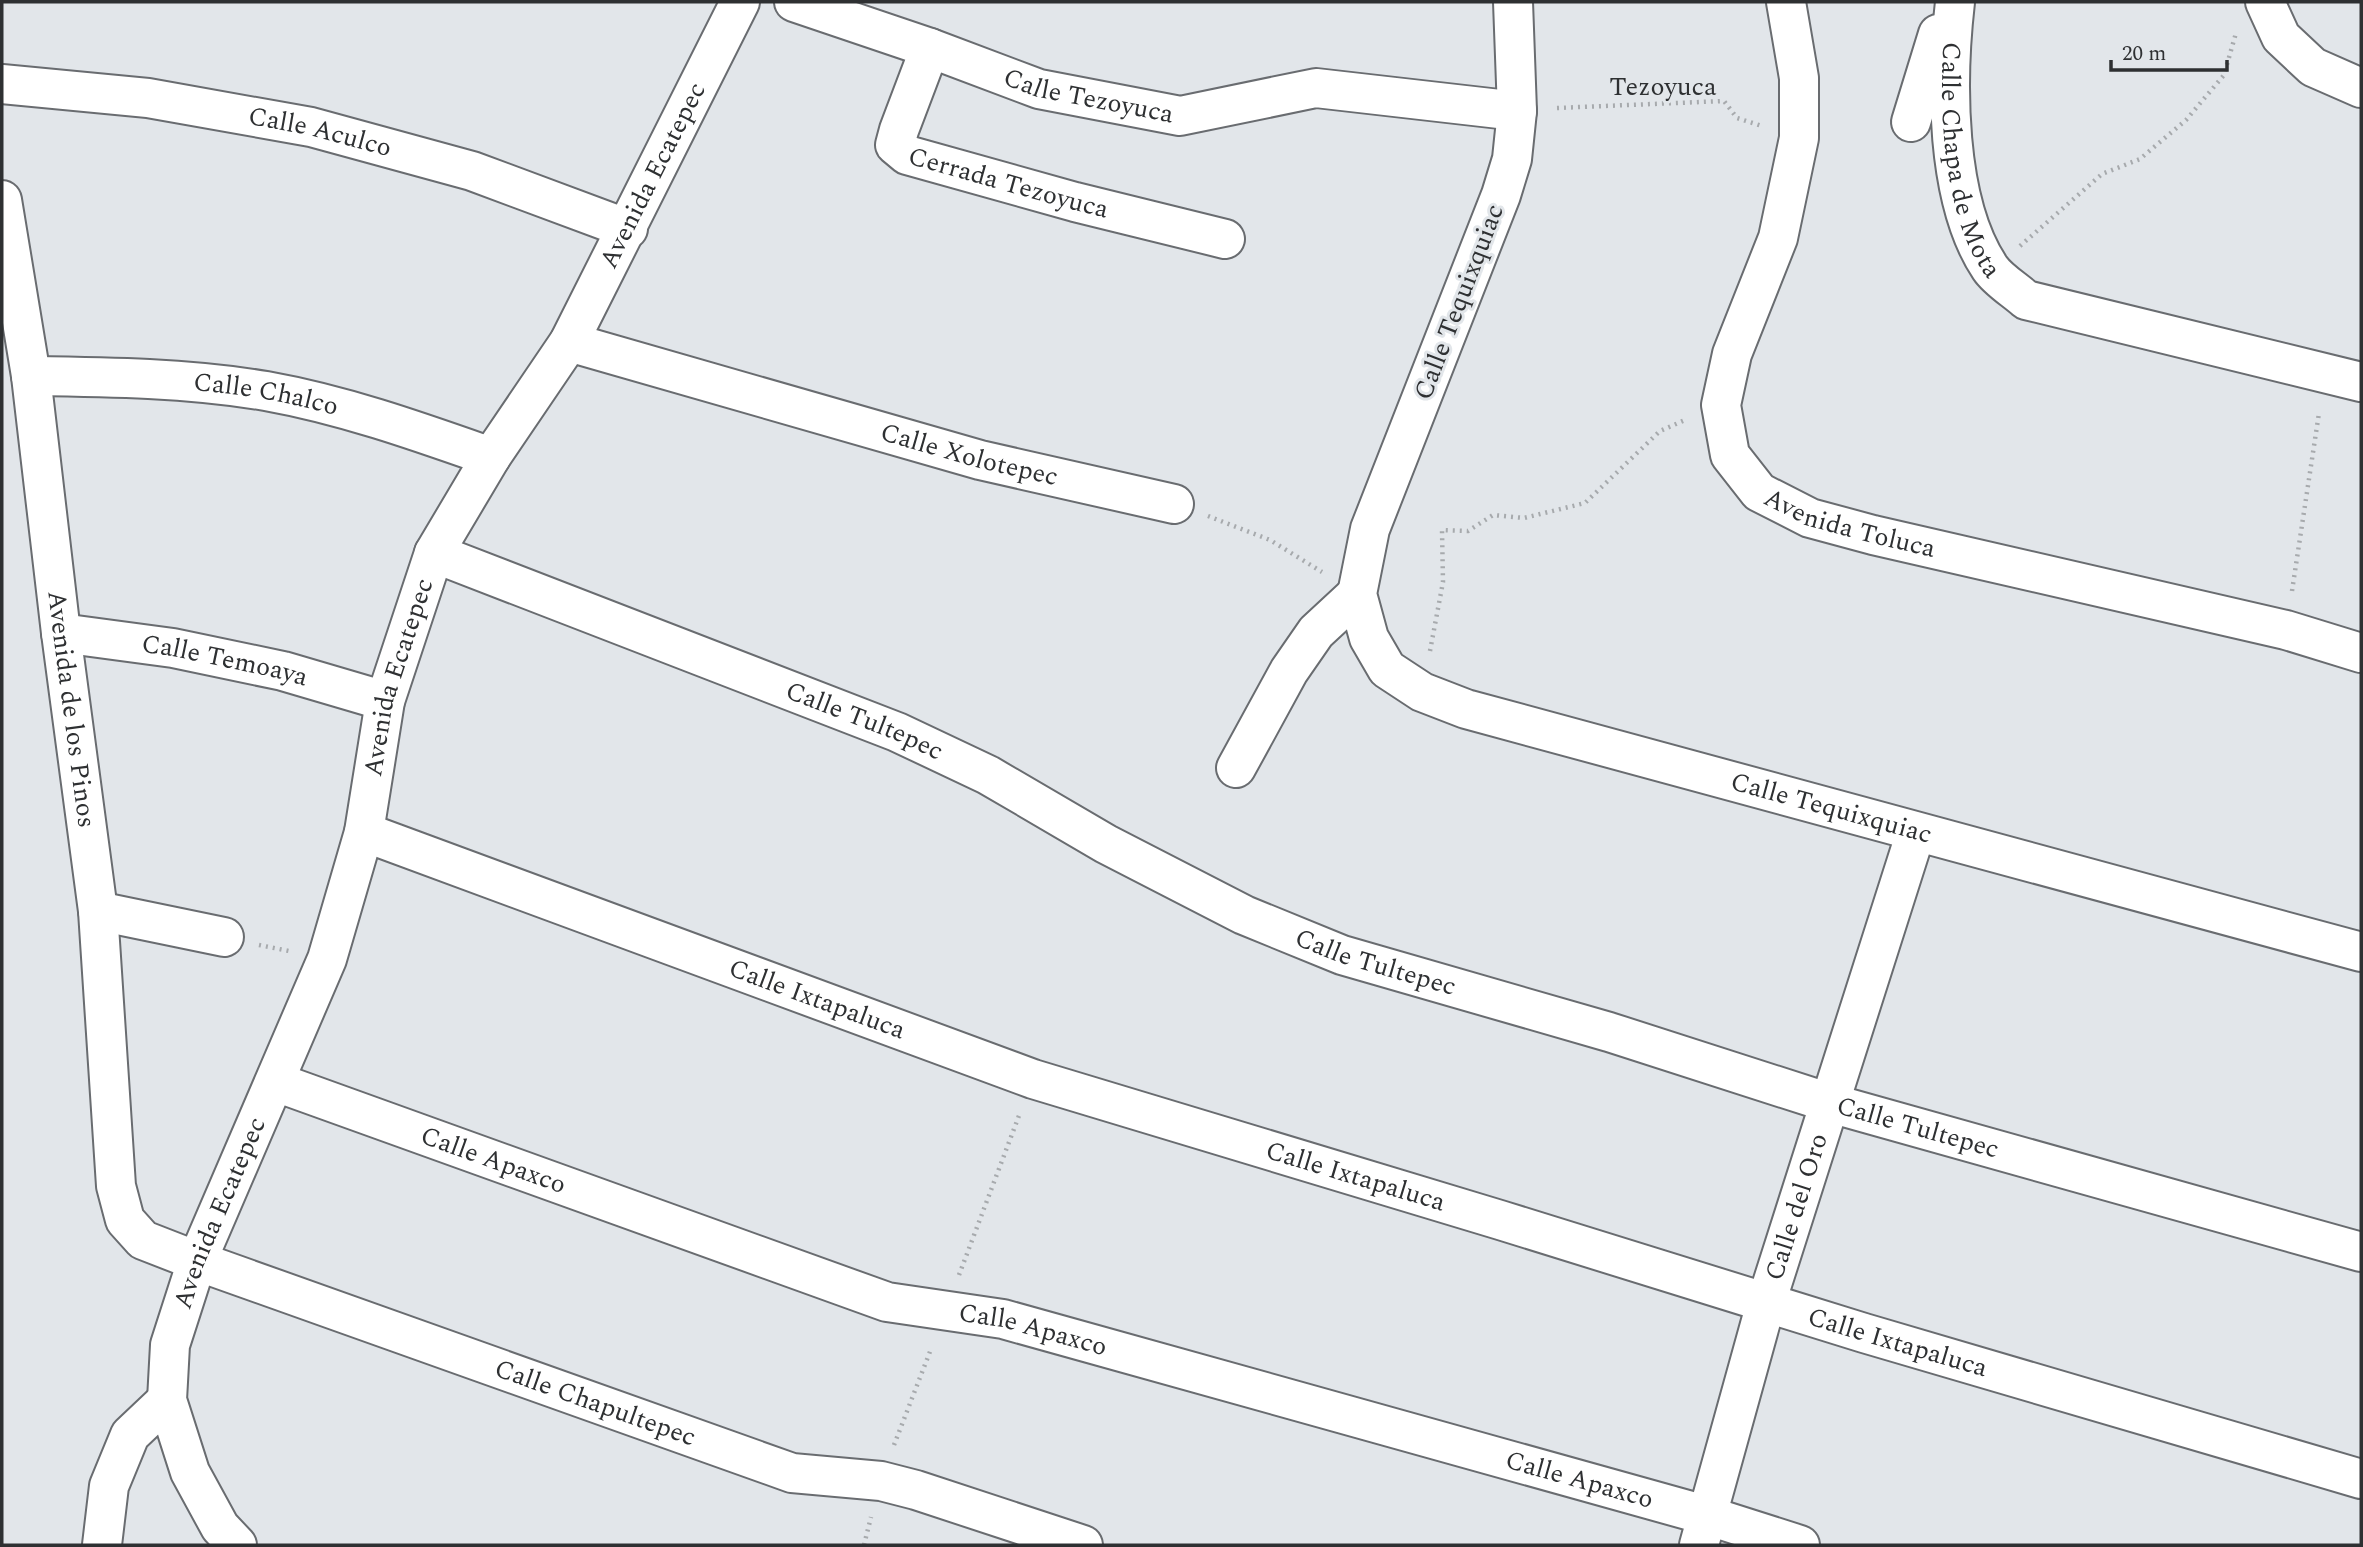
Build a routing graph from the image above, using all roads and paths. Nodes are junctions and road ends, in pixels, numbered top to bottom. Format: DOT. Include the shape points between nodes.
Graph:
graph roads {
  1 [pos="740,2"];
  2 [pos="794,2"];
  3 [pos="1513,2"];
  4 [pos="1786,2"];
  5 [pos="1948,2"];
  6 [pos="1955,2"];
  7 [pos="2253,12"];
  8 [pos="930,48"];
  9 [pos="2,84"];
  10 [pos="2361,88"];
  11 [pos="1517,111"];
  12 [pos="1911,122"];
  13 [pos="1799,138"];
  14 [pos="2,200"];
  15 [pos="628,229"];
  16 [pos="1225,239"];
  17 [pos="1991,270"];
  18 [pos="569,342"];
  19 [pos="31,376"];
  20 [pos="2343,377"];
  21 [pos="1721,405"];
  22 [pos="491,457"];
  23 [pos="1174,504"];
  24 [pos="434,553"];
  25 [pos="1357,594"];
  26 [pos="2286,629"];
  27 [pos="61,633"];
  28 [pos="2361,653"];
  29 [pos="1422,692"];
  30 [pos="385,701"];
  31 [pos="1236,768"];
  32 [pos="364,832"];
  33 [pos="1916,832"];
  34 [pos="98,911"];
  35 [pos="224,937"];
  36 [pos="2361,952"];
  37 [pos="327,959"];
  38 [pos="276,1082"];
  39 [pos="1830,1103"];
  40 [pos="125,1220"];
  41 [pos="2361,1252"];
  42 [pos="197,1261"];
  43 [pos="1766,1303"];
  44 [pos="167,1400"];
  45 [pos="2361,1479"];
  46 [pos="1704,1531"];
  47 [pos="102,1545"];
  48 [pos="237,1545"];
  49 [pos="1083,1545"];
  50 [pos="1800,1545"];
  1 -- 15 [label="street, Avenida Ecatepec"];
  2 -- 8 [label="street, Calle Tezoyuca"];
  3 -- 11 [label="street, Calle Tequixquiac"];
  4 -- 13 [label="street, Avenida Toluca" via="1799,78"];
  5 -- 12 [label="street"];
  6 -- 17 [label="street, Calle Chapa de Mota" via="1950,51 1958,180 1971,231"];
  7 -- 10 [label="street" via="2314,67"];
  7 -- 17 [label="path" via="2235,34 2224,75 2186,120 2140,159 2102,174"];
  8 -- 11 [label="street, Calle Tezoyuca" via="1039,89 1180,116 1316,88"];
  8 -- 16 [label="street, Cerrada Tezoyuca" via="895,145 907,155"];
  9 -- 15 [label="street, Calle Aculco" via="148,97 311,127 472,171"];
  11 -- 13 [label="path, Tezoyuca" via="1724,101 1737,118"];
  11 -- 25 [label="street, Calle Tequixquiac" via="1501,195 1370,529"];
  13 -- 21 [label="street, Avenida Toluca" via="1779,239 1732,354"];
  14 -- 19 [label="street, Avenida de los Pinos"];
  15 -- 18 [label="street, Avenida Ecatepec"];
  17 -- 20 [label="street, Calle Chapa de Mota" via="2026,300"];
  18 -- 22 [label="street, Avenida Ecatepec"];
  18 -- 23 [label="street, Calle Xolotepec" via="980,460"];
  19 -- 22 [label="street, Calle Chalco" via="149,377 266,391 380,418"];
  19 -- 27 [label="street, Avenida de los Pinos"];
  20 -- 26 [label="path"];
  21 -- 26 [label="street, Avenida Toluca" via="1730,455 1759,492 1810,518"];
  21 -- 29 [label="path" via="1660,431 1585,503 1524,518 1493,515 1468,531 1442,530 1443,582"];
  22 -- 24 [label="street, Avenida Ecatepec"];
  23 -- 25 [label="path" via="1270,540"];
  24 -- 30 [label="street, Avenida Ecatepec"];
  24 -- 39 [label="street, Calle Tultepec" via="897,732 988,775 1106,844 1244,915 1342,955 1609,1032"];
  25 -- 29 [label="street, Calle Tequixquiac" via="1369,638 1387,668"];
  25 -- 31 [label="street" via="1316,632"];
  26 -- 28 [label="street, Avenida Toluca"];
  27 -- 30 [label="street, Calle Temoaya" via="173,648 283,671"];
  27 -- 34 [label="street, Avenida de los Pinos"];
  29 -- 33 [label="street, Calle Tequixquiac" via="1466,709"];
  30 -- 32 [label="street, Avenida Ecatepec"];
  32 -- 37 [label="street, Avenida Ecatepec"];
  32 -- 43 [label="street, Calle Ixtapaluca" via="1033,1079"];
  33 -- 36 [label="street, Calle Tequixquiac"];
  33 -- 39 [label="street, Calle del Oro"];
  34 -- 35 [label="street"];
  34 -- 40 [label="street, Avenida de los Pinos" via="116,1186"];
  35 -- 37 [label="path"];
  37 -- 38 [label="street, Avenida Ecatepec"];
  38 -- 42 [label="street, Avenida Ecatepec"];
  38 -- 46 [label="street, Calle Apaxco" via="887,1301 1003,1319"];
  39 -- 41 [label="street, Calle Tultepec"];
  39 -- 43 [label="street, Calle del Oro"];
  40 -- 42 [label="street, Calle Chapultepec" via="143,1240"];
  42 -- 44 [label="street, Avenida Ecatepec" via="170,1345"];
  42 -- 49 [label="street, Calle Chapultepec" via="792,1473 881,1481"];
  43 -- 45 [label="street, Calle Ixtapaluca"];
  43 -- 46 [label="street, Calle del Oro"];
  44 -- 47 [label="street" via="130,1435 109,1486"];
  44 -- 48 [label="street" via="190,1472 220,1527"];
  46 -- 50 [label="street, Calle Apaxco"];
}
